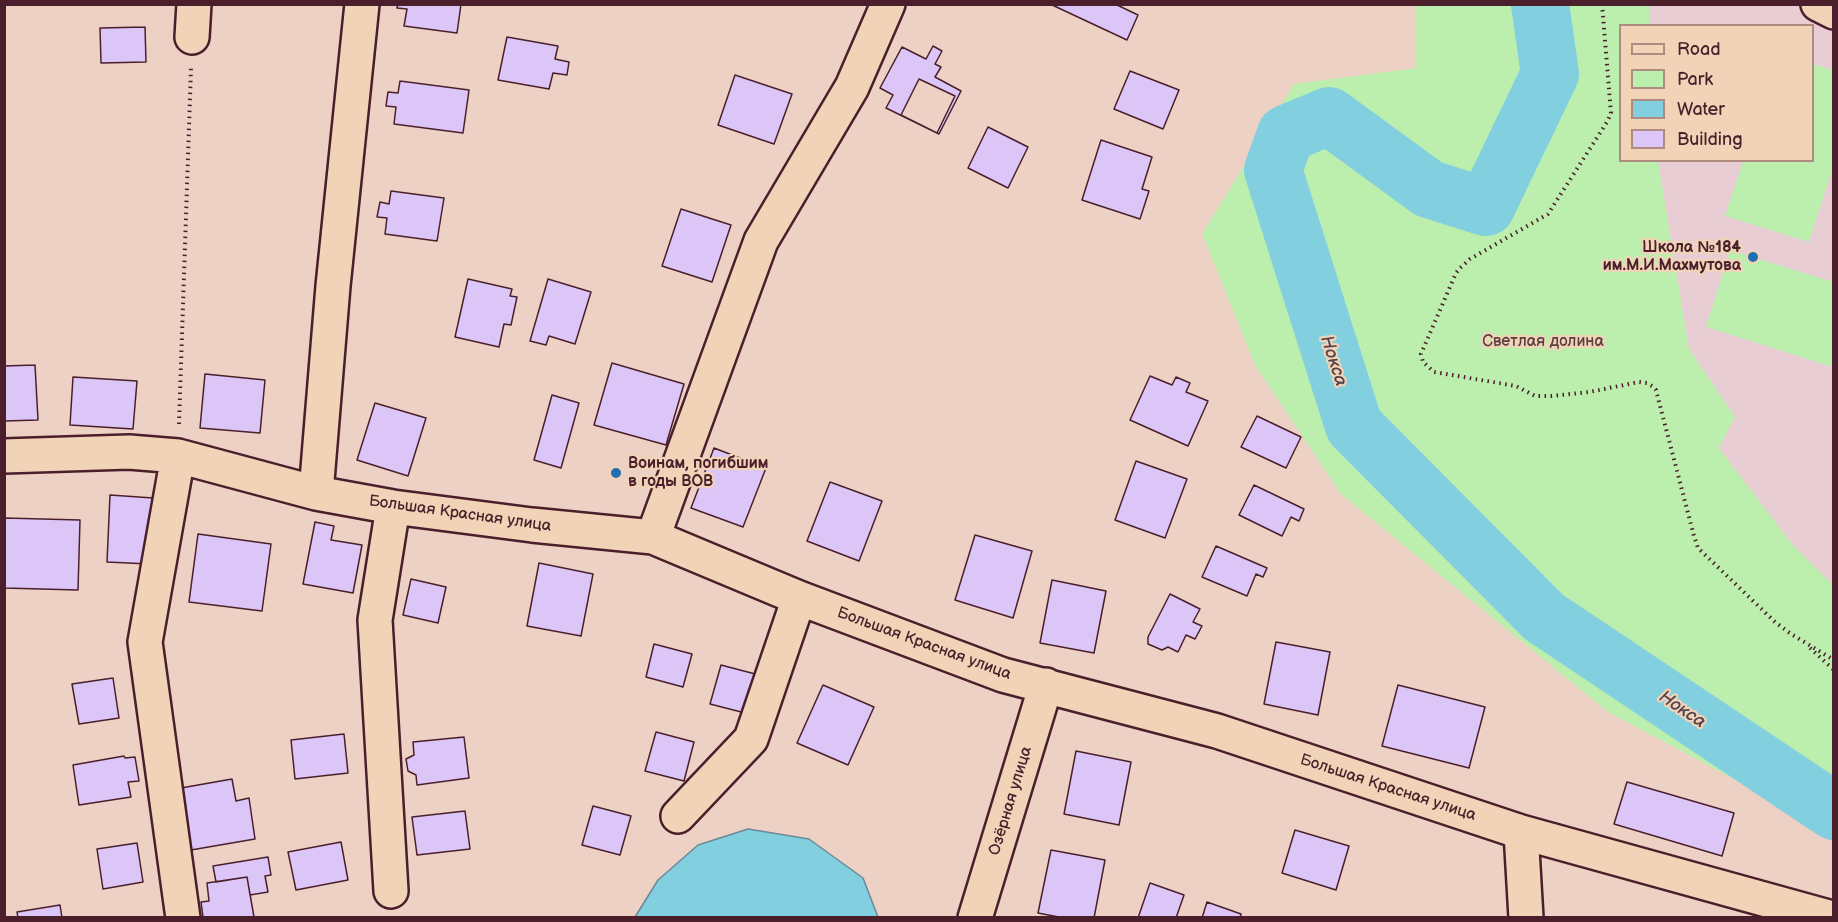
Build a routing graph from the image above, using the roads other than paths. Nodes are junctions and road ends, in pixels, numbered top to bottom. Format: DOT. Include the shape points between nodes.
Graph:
graph roads {
  1 [pos="194,4"];
  2 [pos="362,4"];
  3 [pos="888,4"];
  4 [pos="1818,4"];
  5 [pos="1833,12"];
  6 [pos="192,38"];
  7 [pos="4,456"];
  8 [pos="178,456"];
  9 [pos="316,493"];
  10 [pos="393,507"];
  11 [pos="653,537"];
  12 [pos="799,598"];
  13 [pos="1046,686"];
  14 [pos="678,816"];
  15 [pos="1521,832"];
  16 [pos="391,891"];
  17 [pos="183,918"];
  18 [pos="975,918"];
  19 [pos="1526,918"];
  20 [pos="1832,918"];
  1 -- 6 [label="street"];
  2 -- 9 [label="street"];
  3 -- 11 [label="street" via="852,87 761,241"];
  4 -- 5 [label="street"];
  7 -- 8 [label="street, Большая Красная улица" via="129,452"];
  8 -- 9 [label="street, Большая Красная улица"];
  8 -- 17 [label="street" via="145,642"];
  9 -- 10 [label="street, Большая Красная улица"];
  10 -- 11 [label="street, Большая Красная улица"];
  10 -- 16 [label="street" via="375,621"];
  11 -- 12 [label="street, Большая Красная улица"];
  12 -- 13 [label="street, Большая Красная улица" via="1003,675"];
  12 -- 14 [label="street" via="751,739"];
  13 -- 15 [label="street, Большая Красная улица" via="1216,731"];
  13 -- 18 [label="street, Озёрная улица"];
  15 -- 19 [label="street"];
  15 -- 20 [label="street, Большая Красная улица"];
}
